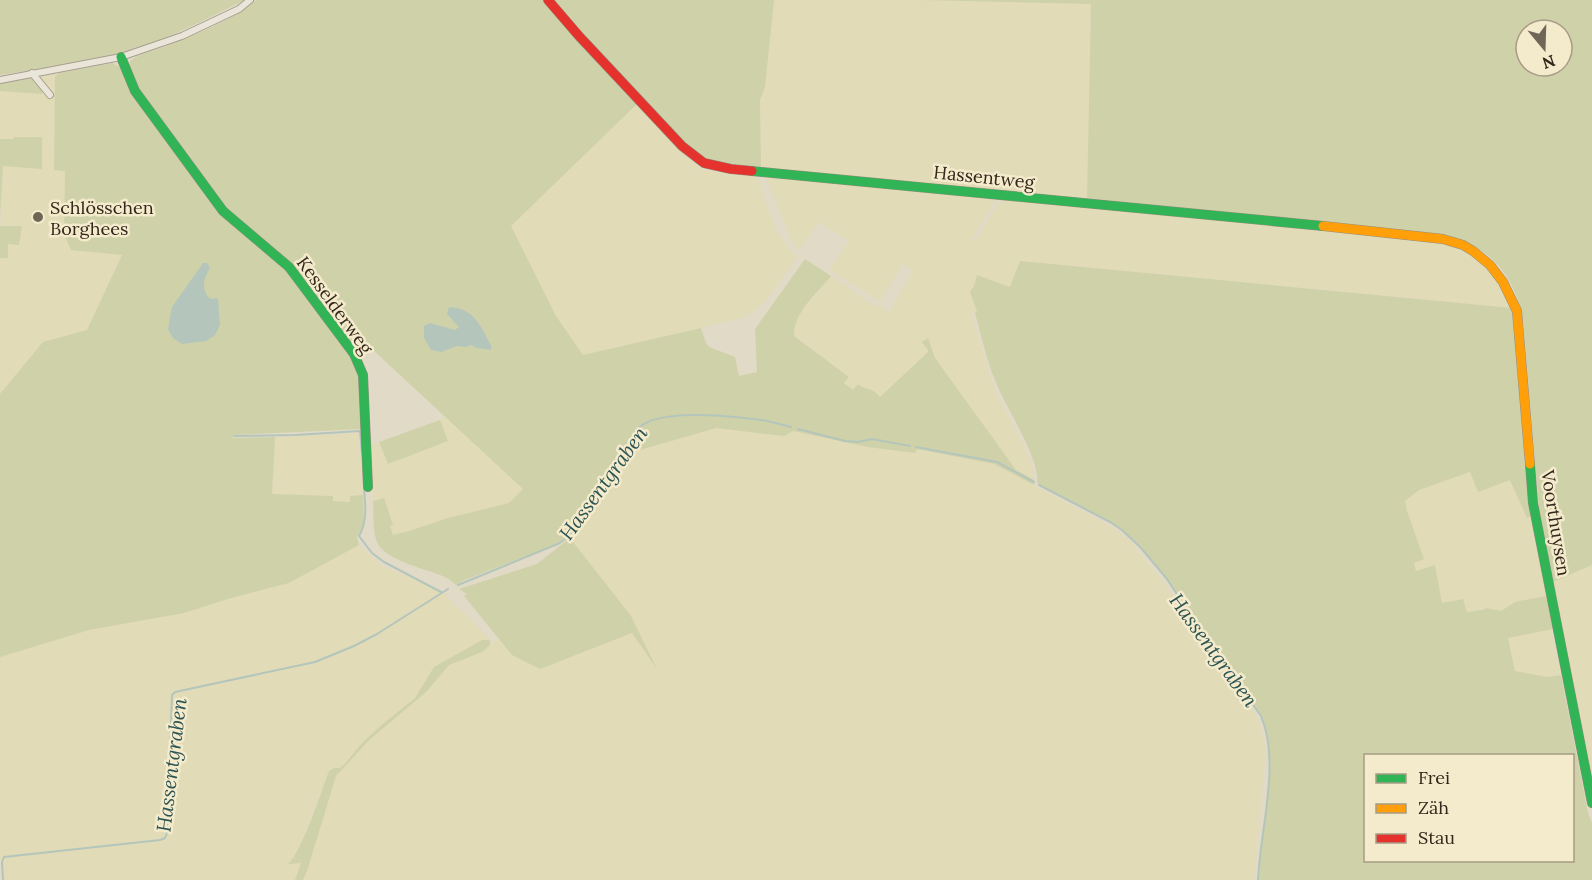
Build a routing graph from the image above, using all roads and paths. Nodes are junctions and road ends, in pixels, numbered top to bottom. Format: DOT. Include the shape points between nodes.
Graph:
graph roads {
  1 [pos="250,0"];
  2 [pos="548,0"];
  3 [pos="121,57"];
  4 [pos="32,74"];
  5 [pos="0,80"];
  6 [pos="50,95"];
  7 [pos="1482,256"];
  8 [pos="368,487"];
  9 [pos="1592,803"];
  1 -- 3 [label="street" via="182,36"];
  2 -- 7 [label="street, Hassentweg" via="682,146 704,164 1436,237 1462,244"];
  3 -- 4 [label="street"];
  3 -- 8 [label="street, Kesselderweg" via="135,91 223,211 290,267 354,354 363,375"];
  4 -- 5 [label="street"];
  4 -- 6 [label="street"];
  7 -- 9 [label="street, Voorthuysen" via="1499,273 1517,311 1533,502"];
}
